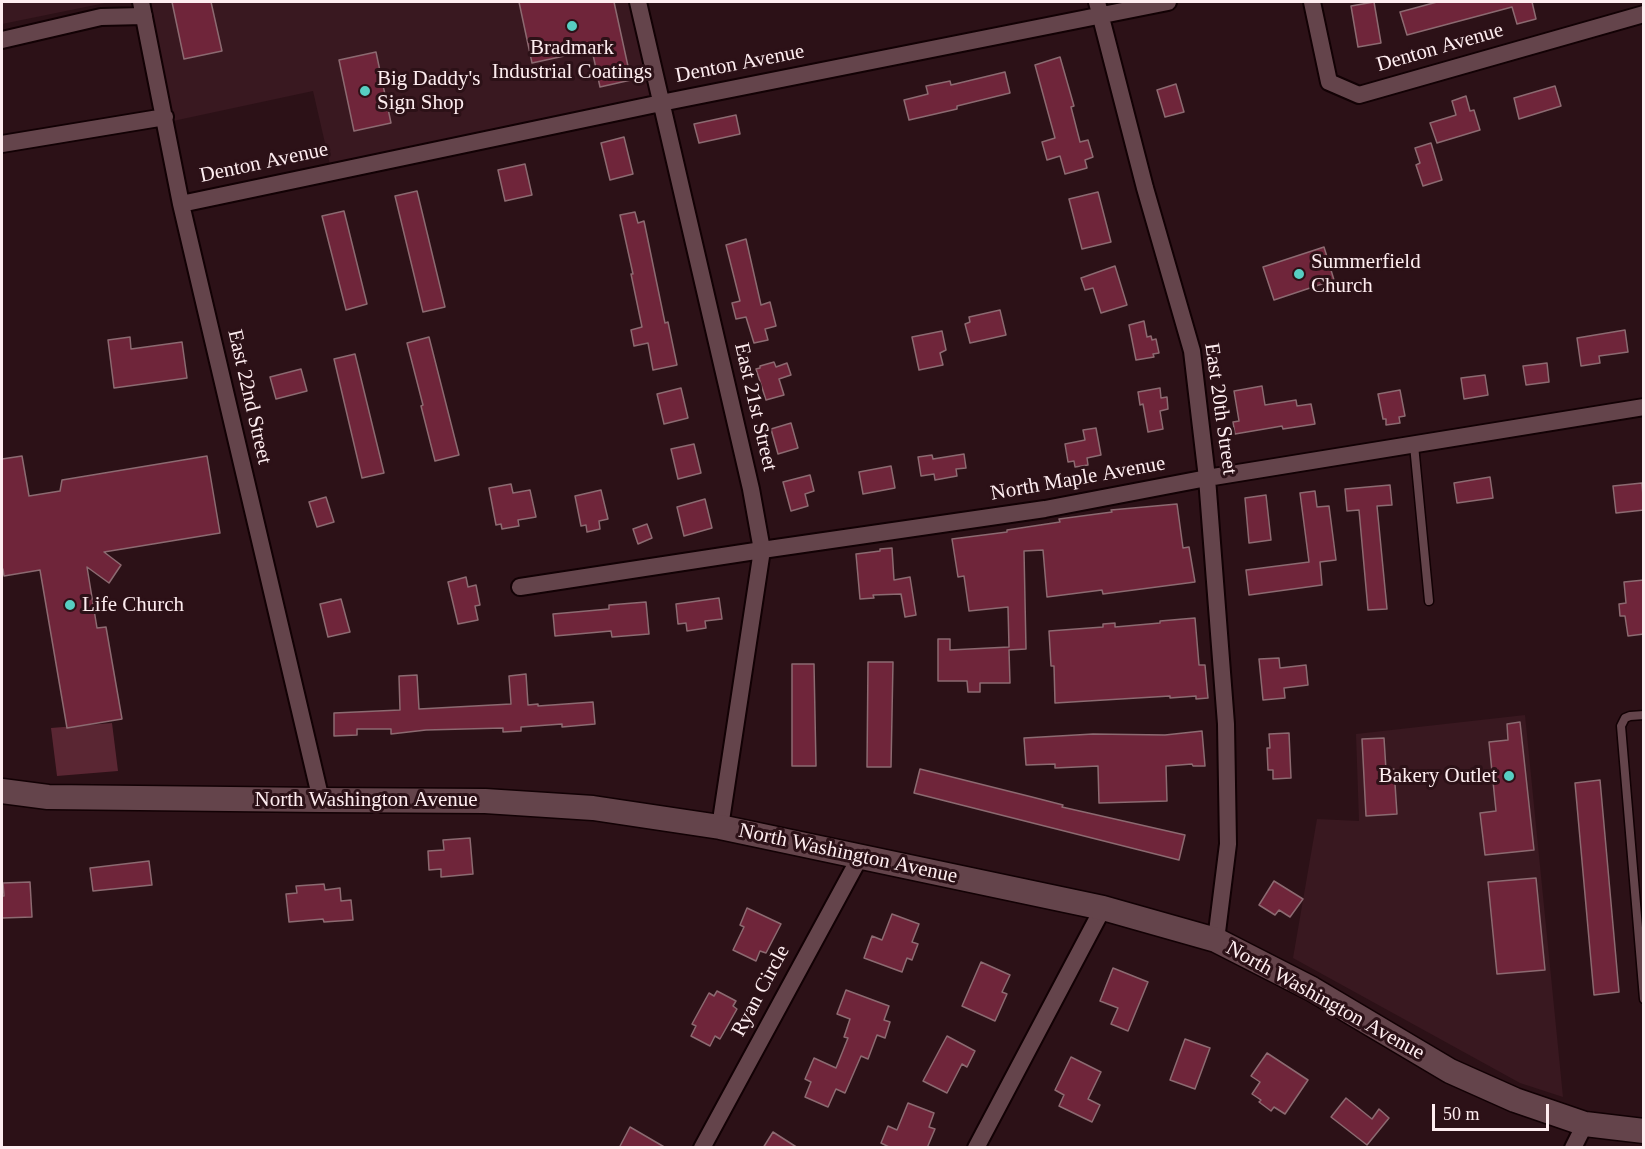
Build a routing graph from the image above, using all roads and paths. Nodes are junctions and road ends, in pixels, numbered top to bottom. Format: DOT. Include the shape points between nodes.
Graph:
graph roads {
  1 [pos="638,2"];
  2 [pos="1168,2"];
  3 [pos="1312,2"];
  4 [pos="1099,8"];
  5 [pos="143,9"];
  6 [pos="1644,14"];
  7 [pos="2,40"];
  8 [pos="661,103"];
  9 [pos="165,117"];
  10 [pos="2,144"];
  11 [pos="181,204"];
  12 [pos="1644,407"];
  13 [pos="1414,445"];
  14 [pos="1207,478"];
  15 [pos="762,550"];
  16 [pos="520,587"];
  17 [pos="1429,601"];
  18 [pos="1644,715"];
  19 [pos="2,791"];
  20 [pos="321,800"];
  21 [pos="720,827"];
  22 [pos="860,857"];
  23 [pos="1103,908"];
  24 [pos="1216,940"];
  25 [pos="1644,999"];
  26 [pos="1585,1124"];
  27 [pos="1644,1131"];
  28 [pos="702,1148"];
  29 [pos="976,1148"];
  30 [pos="1574,1148"];
  1 -- 8 [label="street, East 21st Street"];
  2 -- 4 [label="street, Denton Avenue"];
  3 -- 6 [label="street, Denton Avenue" via="1329,81 1359,95"];
  4 -- 8 [label="street, Denton Avenue"];
  4 -- 14 [label="street, East 20th Street" via="1192,351"];
  5 -- 7 [label="street"];
  5 -- 9 [label="street, East 22nd Street"];
  8 -- 11 [label="street, Denton Avenue"];
  8 -- 15 [label="street, East 21st Street"];
  9 -- 10 [label="street"];
  9 -- 11 [label="street, East 22nd Street"];
  11 -- 20 [label="street, East 22nd Street"];
  12 -- 13 [label="street, North Maple Avenue"];
  13 -- 14 [label="street, North Maple Avenue"];
  13 -- 17 [label="lane"];
  14 -- 15 [label="street, North Maple Avenue" via="1045,509"];
  14 -- 24 [label="street, East 20th Street" via="1226,724 1228,844"];
  15 -- 16 [label="street, North Maple Avenue"];
  15 -- 21 [label="street, East 21st Street"];
  18 -- 25 [label="lane" via="1624,718 1622,726"];
  19 -- 20 [label="main road, North Washington Avenue" via="48,797"];
  20 -- 21 [label="main road, North Washington Avenue" via="485,801 593,808"];
  21 -- 22 [label="main road, North Washington Avenue"];
  22 -- 23 [label="main road, North Washington Avenue"];
  22 -- 28 [label="street, Ryan Circle"];
  23 -- 24 [label="main road, North Washington Avenue"];
  23 -- 29 [label="street"];
  24 -- 26 [label="main road, North Washington Avenue" via="1312,989 1450,1071 1515,1100"];
  26 -- 27 [label="main road, North Washington Avenue"];
  26 -- 30 [label="street"];
}
